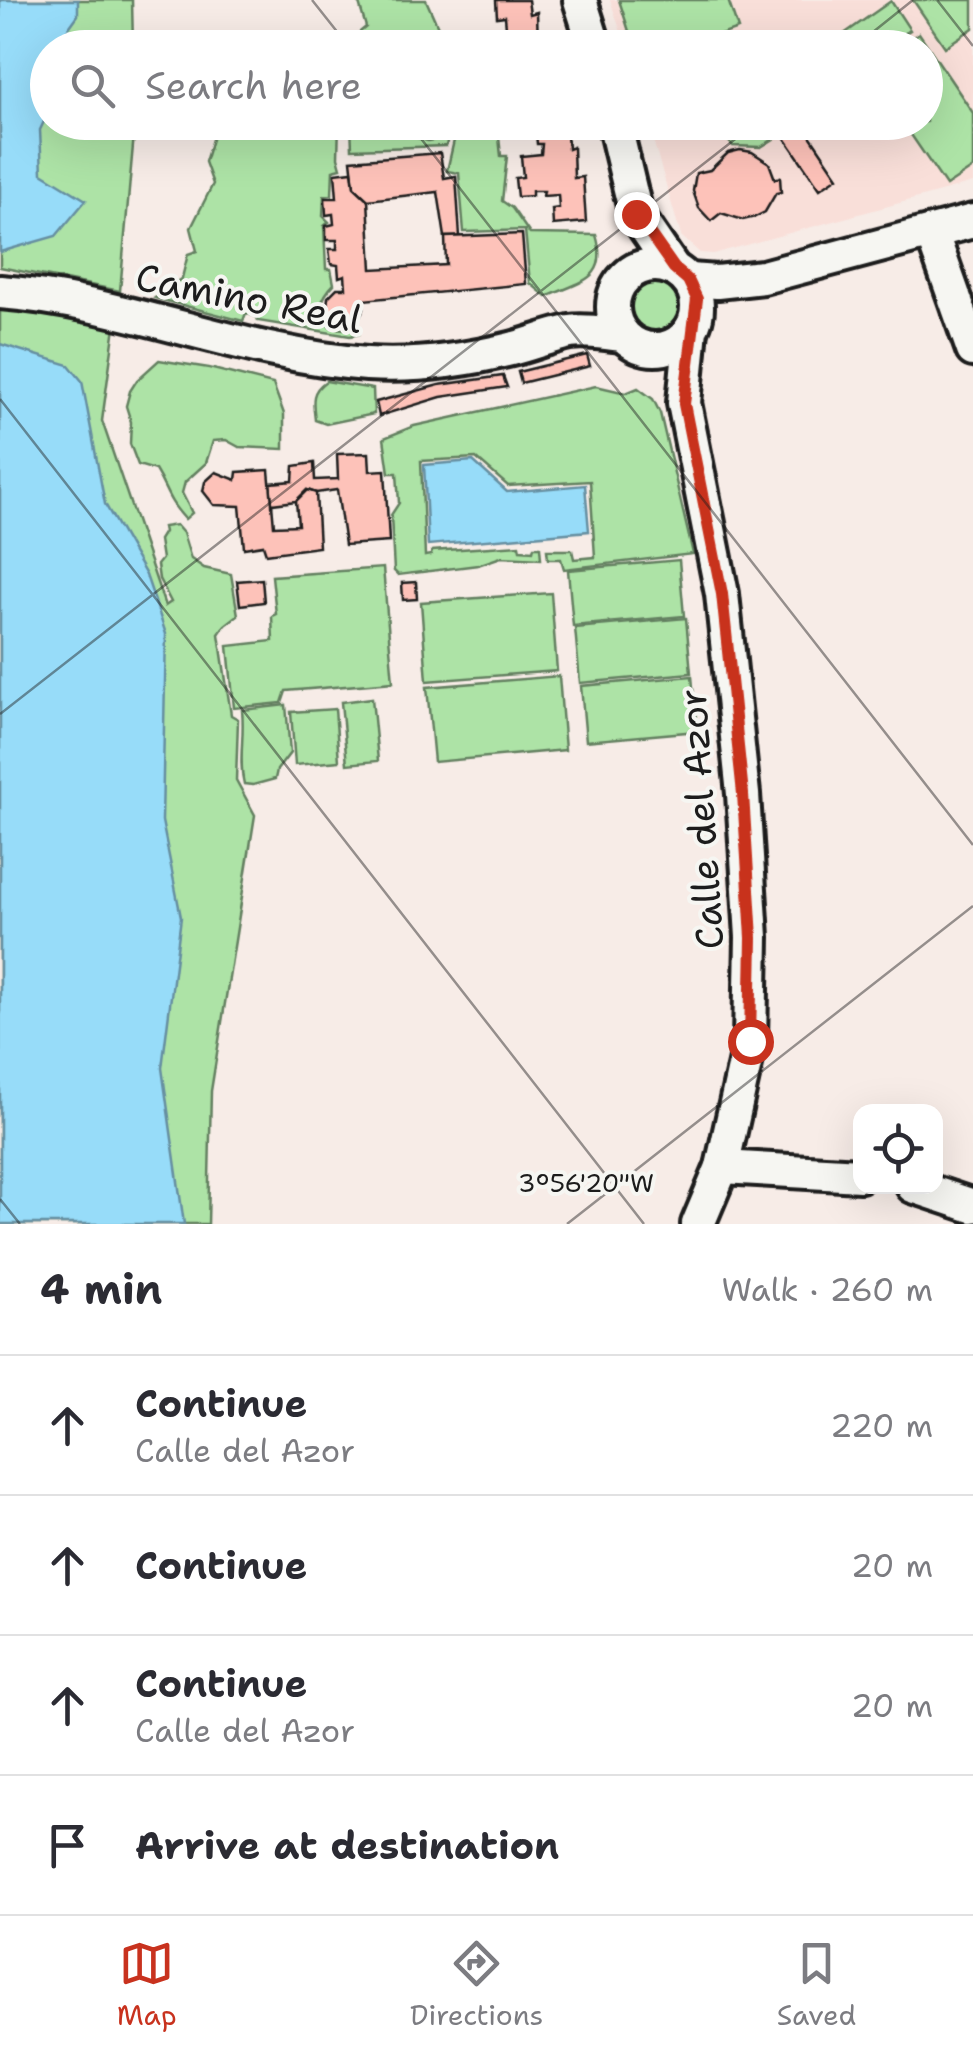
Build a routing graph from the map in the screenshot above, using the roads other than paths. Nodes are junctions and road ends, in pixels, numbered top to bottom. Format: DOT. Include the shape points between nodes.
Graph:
graph roads {
  1 [pos="580,0"];
  2 [pos="589,30"];
  3 [pos="618,140"];
  4 [pos="636,214"];
  5 [pos="973,221"];
  6 [pos="932,234"];
  7 [pos="681,274"];
  8 [pos="763,277"];
  9 [pos="620,288"];
  10 [pos="14,293"];
  11 [pos="693,324"];
  12 [pos="573,331"];
  13 [pos="636,342"];
  14 [pos="973,350"];
  15 [pos="684,404"];
  16 [pos="722,1167"];
  17 [pos="853,1175"];
  18 [pos="937,1194"];
  19 [pos="973,1206"];
  20 [pos="698,1224"];
  1 -- 2 [label="street"];
  3 -- 4 [label="street"];
  4 -- 7 [label="street"];
  4 -- 9 [label="street"];
  5 -- 6 [label="street"];
  6 -- 8 [label="street"];
  6 -- 14 [label="street"];
  7 -- 8 [label="street" via="716,282"];
  7 -- 9 [label="street" via="648,264"];
  7 -- 11 [label="street" via="697,299"];
  8 -- 11 [label="street" via="718,300"];
  9 -- 12 [label="street, Camino Real"];
  9 -- 13 [label="street" via="614,318"];
  10 -- 12 [label="street, Camino Real" via="275,351 368,364 430,363"];
  11 -- 13 [label="street" via="673,346"];
  11 -- 15 [label="street, Calle del Azor"];
  12 -- 13 [label="street, Camino Real"];
  13 -- 15 [label="street, Calle del Azor"];
  15 -- 16 [label="street, Calle del Azor" via="722,594 752,938 750,1041"];
  16 -- 17 [label="street"];
  16 -- 20 [label="street, Calle del Azor"];
  18 -- 19 [label="street"];
}
